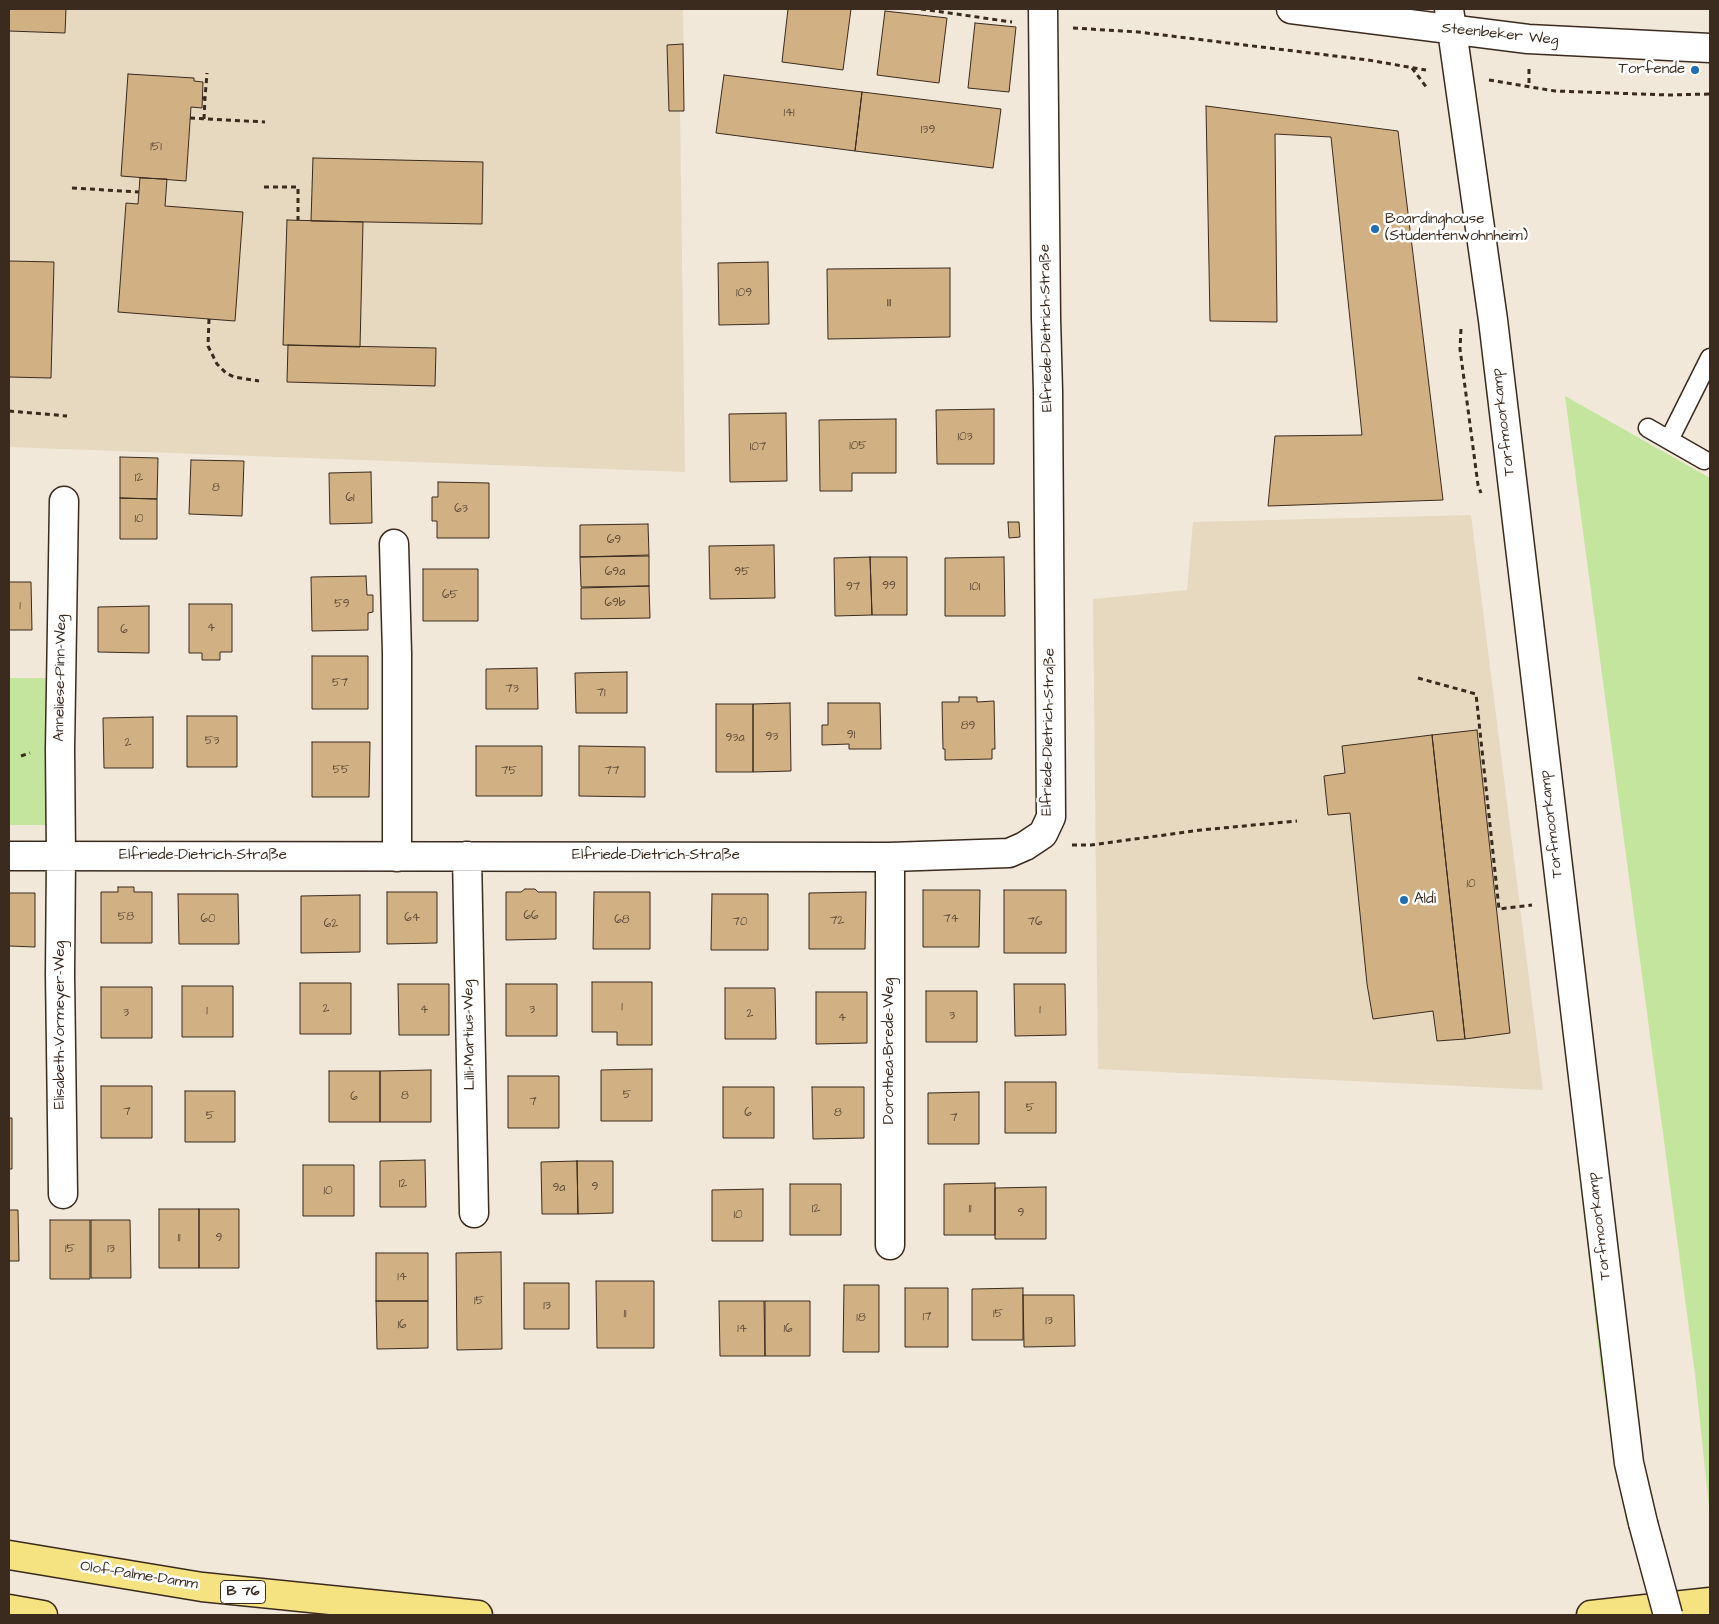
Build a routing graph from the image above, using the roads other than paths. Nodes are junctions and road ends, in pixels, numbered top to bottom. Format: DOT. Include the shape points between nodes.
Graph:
graph roads {
  1 [pos="1291,9"];
  2 [pos="1043,17"];
  3 [pos="1451,19"];
  4 [pos="1710,48"];
  5 [pos="1710,358"];
  6 [pos="1648,428"];
  7 [pos="1669,440"];
  8 [pos="1704,460"];
  9 [pos="64,501"];
  10 [pos="394,544"];
  11 [pos="9,856"];
  12 [pos="62,856"];
  13 [pos="467,856"];
  14 [pos="890,856"];
  15 [pos="398,857"];
  16 [pos="63,1194"];
  17 [pos="474,1213"];
  18 [pos="890,1245"];
  19 [pos="9,1555"];
  20 [pos="1710,1602"];
  21 [pos="9,1609"];
  22 [pos="43,1615"];
  23 [pos="478,1615"];
  24 [pos="1591,1615"];
  25 [pos="1668,1615"];
  1 -- 3 [label="street, Steenbeker Weg"];
  2 -- 14 [label="street, Elfriede-Dietrich-Straße" via="1051,817 1043,834 1009,853"];
  3 -- 4 [label="street, Steenbeker Weg" via="1528,39"];
  3 -- 25 [label="street, Torfmoorkamp, bridge" via="1493,320 1628,1454"];
  5 -- 7 [label="lane"];
  6 -- 7 [label="lane"];
  7 -- 8 [label="lane"];
  9 -- 12 [label="street, Anneliese-Pinn-Weg" via="60,749"];
  10 -- 15 [label="street"];
  11 -- 12 [label="street, Elfriede-Dietrich-Straße"];
  12 -- 15 [label="street, Elfriede-Dietrich-Straße"];
  12 -- 16 [label="street, Elisabeth-Vormeyer-Weg"];
  13 -- 14 [label="street, Elfriede-Dietrich-Straße"];
  13 -- 15 [label="street, Elfriede-Dietrich-Straße"];
  13 -- 17 [label="street, Lilli-Martius-Weg"];
  14 -- 18 [label="street, Dorothea-Brede-Weg"];
  19 -- 23 [label="highway, Olof-Palme-Damm / B 76" via="202,1587"];
  20 -- 24 [label="highway"];
  21 -- 22 [label="highway"];
}
